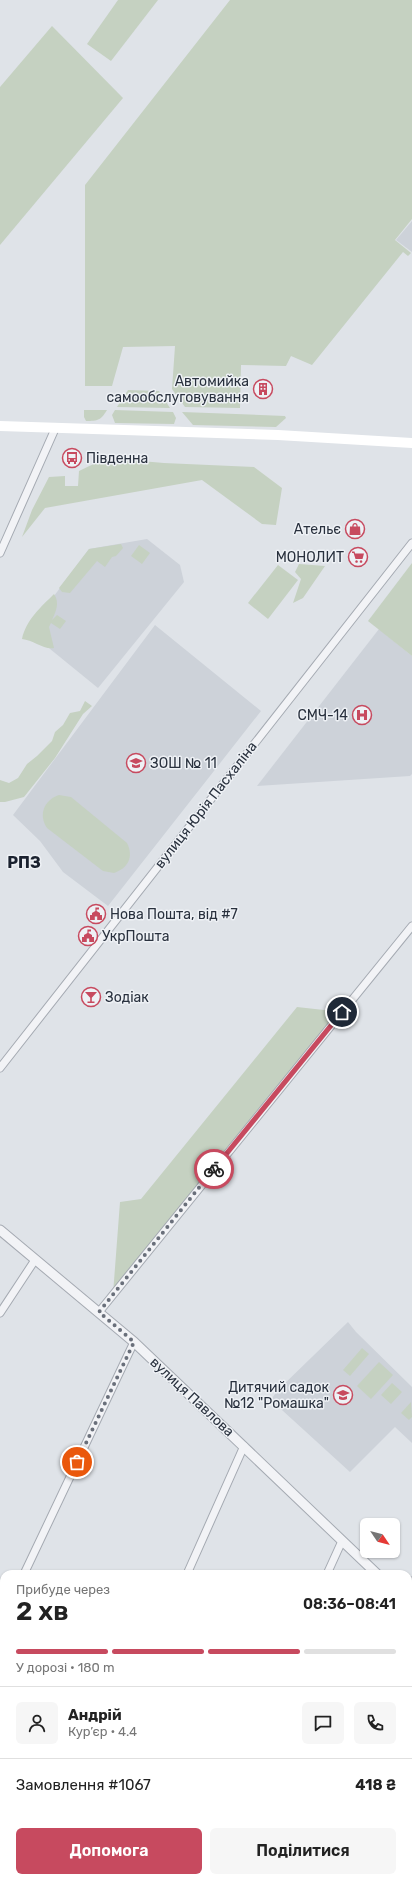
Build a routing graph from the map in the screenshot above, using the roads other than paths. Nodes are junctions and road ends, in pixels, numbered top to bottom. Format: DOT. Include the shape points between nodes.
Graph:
graph roads {
  1 [pos="0,426"];
  2 [pos="55,429"];
  3 [pos="412,442"];
  4 [pos="412,542"];
  5 [pos="0,553"];
  6 [pos="412,926"];
  7 [pos="0,1068"];
  8 [pos="0,1230"];
  9 [pos="35,1260"];
  10 [pos="99,1312"];
  11 [pos="0,1313"];
  12 [pos="134,1342"];
  13 [pos="244,1446"];
  14 [pos="342,1541"];
  15 [pos="26,1570"];
  16 [pos="189,1570"];
  17 [pos="329,1570"];
  18 [pos="373,1570"];
  1 -- 2 [label="main road"];
  2 -- 3 [label="main road" via="278,435"];
  2 -- 5 [label="street"];
  4 -- 7 [label="street, вулиця Юрія Пасхаліна"];
  6 -- 10 [label="street"];
  8 -- 9 [label="street, вулиця Павлова"];
  9 -- 10 [label="street, вулиця Павлова"];
  9 -- 11 [label="street"];
  10 -- 12 [label="street, вулиця Павлова"];
  12 -- 13 [label="street, вулиця Павлова"];
  12 -- 15 [label="street"];
  13 -- 14 [label="street, вулиця Павлова"];
  13 -- 16 [label="street"];
  14 -- 17 [label="street"];
  14 -- 18 [label="street, вулиця Павлова"];
}
